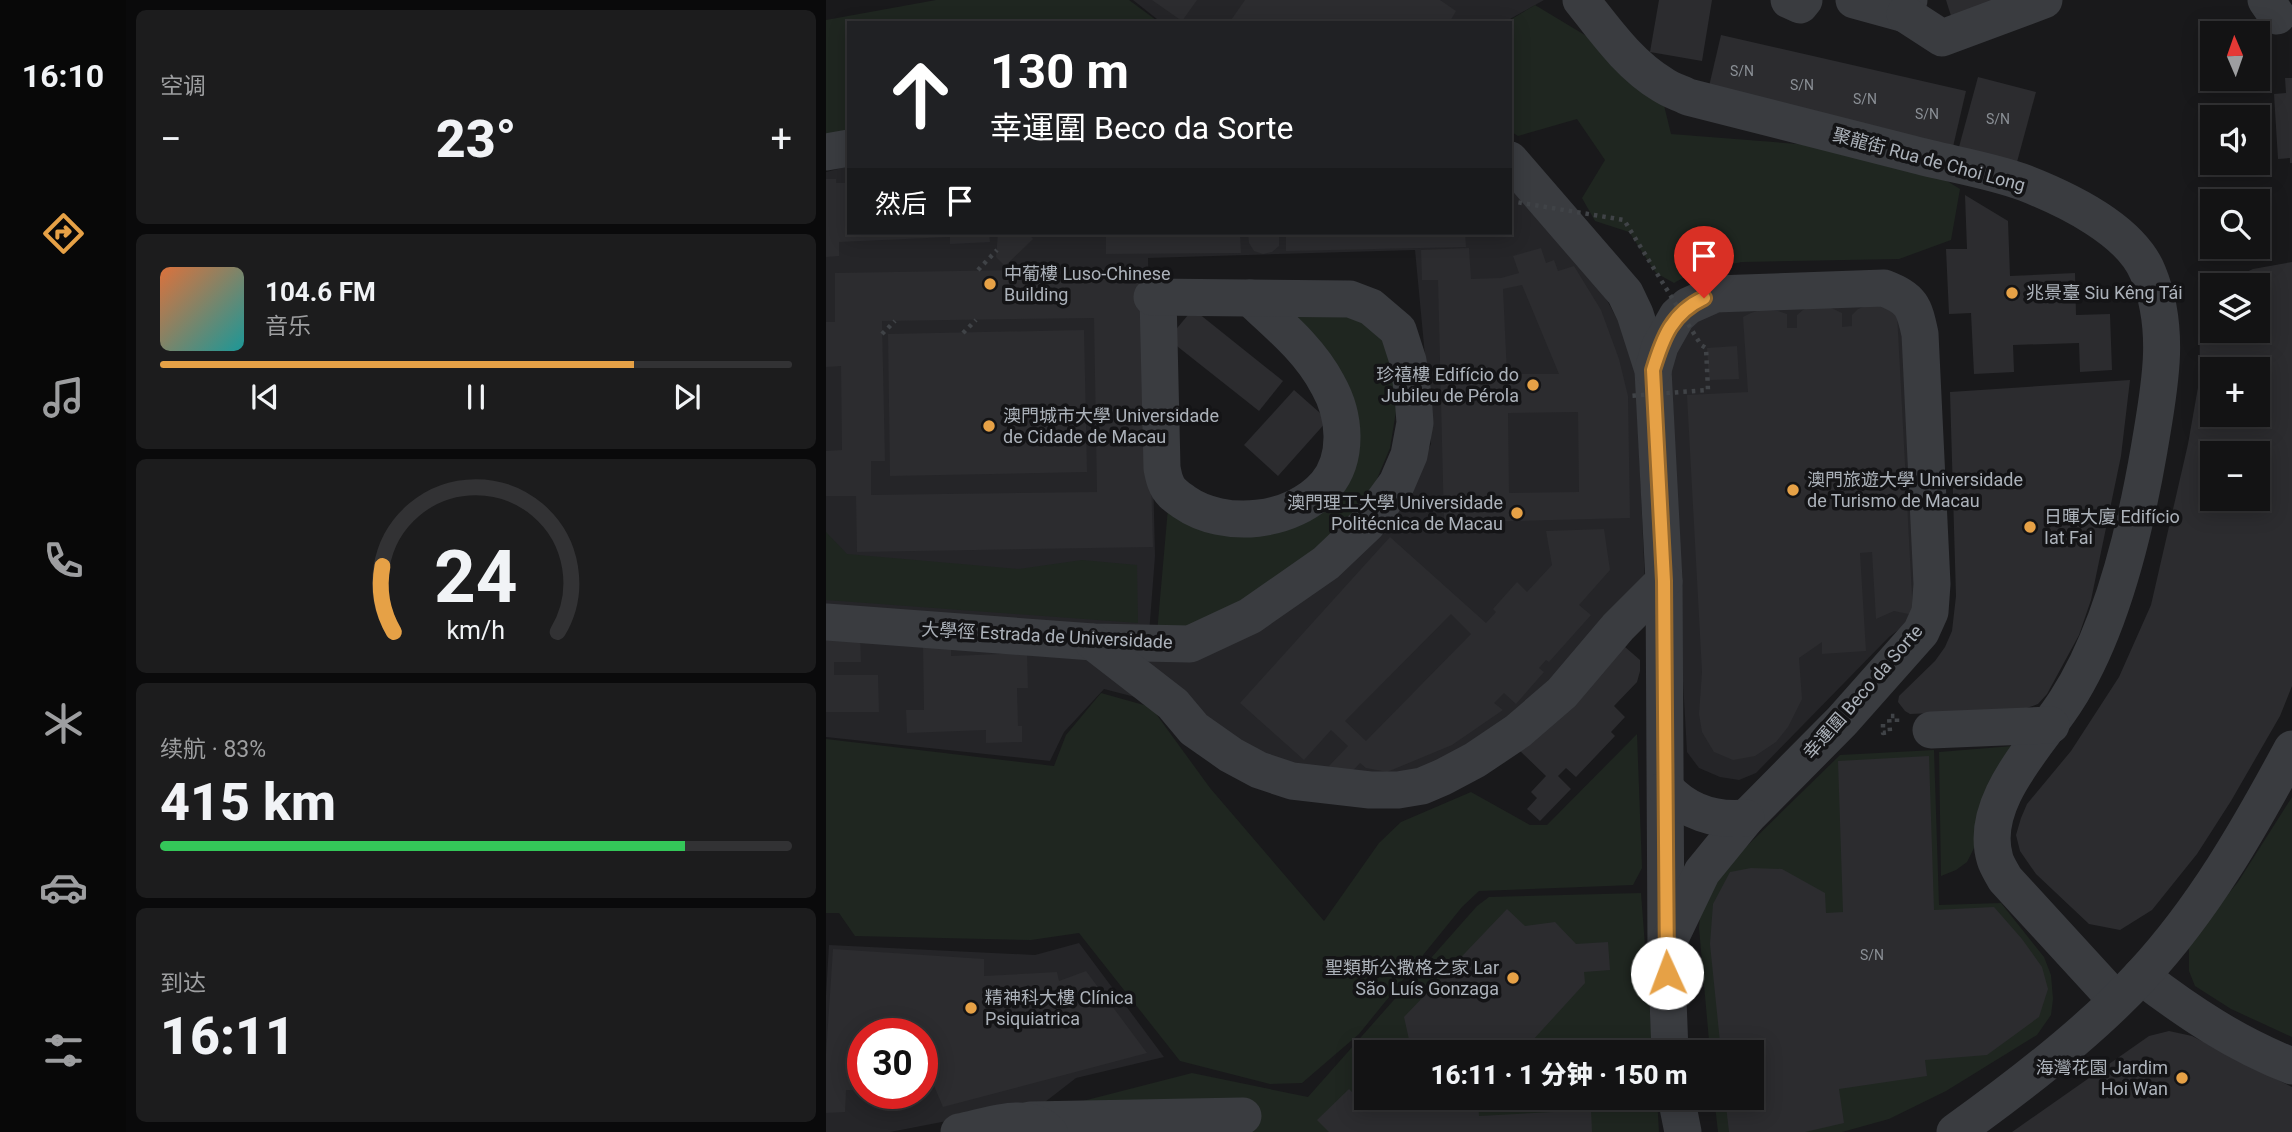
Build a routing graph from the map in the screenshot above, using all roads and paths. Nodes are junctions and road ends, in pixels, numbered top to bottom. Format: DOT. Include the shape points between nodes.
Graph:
graph roads {
  1 [pos="1581,0"];
  2 [pos="1789,0"];
  3 [pos="1804,0"];
  4 [pos="1854,0"];
  5 [pos="2044,0"];
  6 [pos="1907,7"];
  7 [pos="847,148"];
  8 [pos="826,152"];
  9 [pos="1512,162"];
  10 [pos="1512,201"];
  11 [pos="997,250"];
  12 [pos="978,270"];
  13 [pos="1250,298"];
  14 [pos="976,320"];
  15 [pos="895,321"];
  16 [pos="962,333"];
  17 [pos="882,334"];
  18 [pos="1653,370"];
  19 [pos="1628,396"];
  20 [pos="1664,581"];
  21 [pos="826,622"];
  22 [pos="1093,642"];
  23 [pos="1190,644"];
  24 [pos="1172,704"];
  25 [pos="2051,725"];
  26 [pos="1931,730"];
  27 [pos="2292,749"];
  28 [pos="1665,789"];
  29 [pos="1746,818"];
  30 [pos="1666,947"];
  31 [pos="2129,988"];
  32 [pos="1670,1040"];
  33 [pos="2292,1066"];
  34 [pos="1679,1110"];
  35 [pos="1243,1116"];
  36 [pos="1055,1126"];
  37 [pos="959,1132"];
  38 [pos="1683,1132"];
  39 [pos="1955,1132"];
  1 -- 25 [label="street, 聚龍街 Rua de Choi Long" via="1619,48 1662,85 1688,97 2023,183 2120,235 2148,272 2163,351 2145,472 2093,654"];
  2 -- 3 [label="street" via="1800,5"];
  4 -- 6 [label="street"];
  5 -- 6 [label="street" via="1942,38"];
  7 -- 8 [label="street"];
  9 -- 18 [label="street" via="1625,293"];
  10 -- 19 [label="path, bridge" via="1624,220 1706,348 1709,390"];
  11 -- 12 [label="path"];
  13 -- 13 [label="street, 大學徑 Estrada de Universidade" via="1155,297 1166,485 1202,513 1226,519 1250,520 1297,507 1325,486 1338,466 1343,430 1328,384 1302,347"];
  13 -- 23 [label="street, 大學徑 Estrada de Universidade" via="1350,299 1371,307 1398,330 1408,360 1415,423 1397,484 1367,524 1280,597"];
  14 -- 16 [label="path"];
  15 -- 17 [label="path"];
  18 -- 20 [label="street"];
  18 -- 29 [label="street, 幸運圍 Beco da Sorte" via="1677,316 1715,294 1884,288 1915,309 1920,334 1930,612 1921,632 1842,721"];
  20 -- 24 [label="street" via="1562,693 1518,731 1475,760 1422,786 1370,790 1270,774 1231,755 1194,729"];
  20 -- 28 [label="street"];
  21 -- 22 [label="street, 大學徑 Estrada de Universidade"];
  22 -- 23 [label="street, 大學徑 Estrada de Universidade"];
  22 -- 24 [label="street"];
  23 -- 24 [label="street" via="1175,664 1169,685"];
  25 -- 26 [label="street"];
  25 -- 31 [label="street, 聚龍街 Rua de Choi Long" via="1999,803 1992,824 1995,861 2005,879"];
  27 -- 31 [label="street" via="2246,834 2166,947"];
  28 -- 29 [label="street" via="1678,802 1705,814 1726,820"];
  28 -- 30 [label="street"];
  29 -- 30 [label="street, 幸運圍 Beco da Sorte" via="1702,872"];
  30 -- 32 [label="street"];
  31 -- 33 [label="street, 聚龍街 Rua de Choi Long"];
  31 -- 39 [label="street" via="2020,1084"];
  34 -- 38 [label="street"];
  35 -- 36 [label="street"];
  36 -- 37 [label="street" via="1019,1120"];
}
